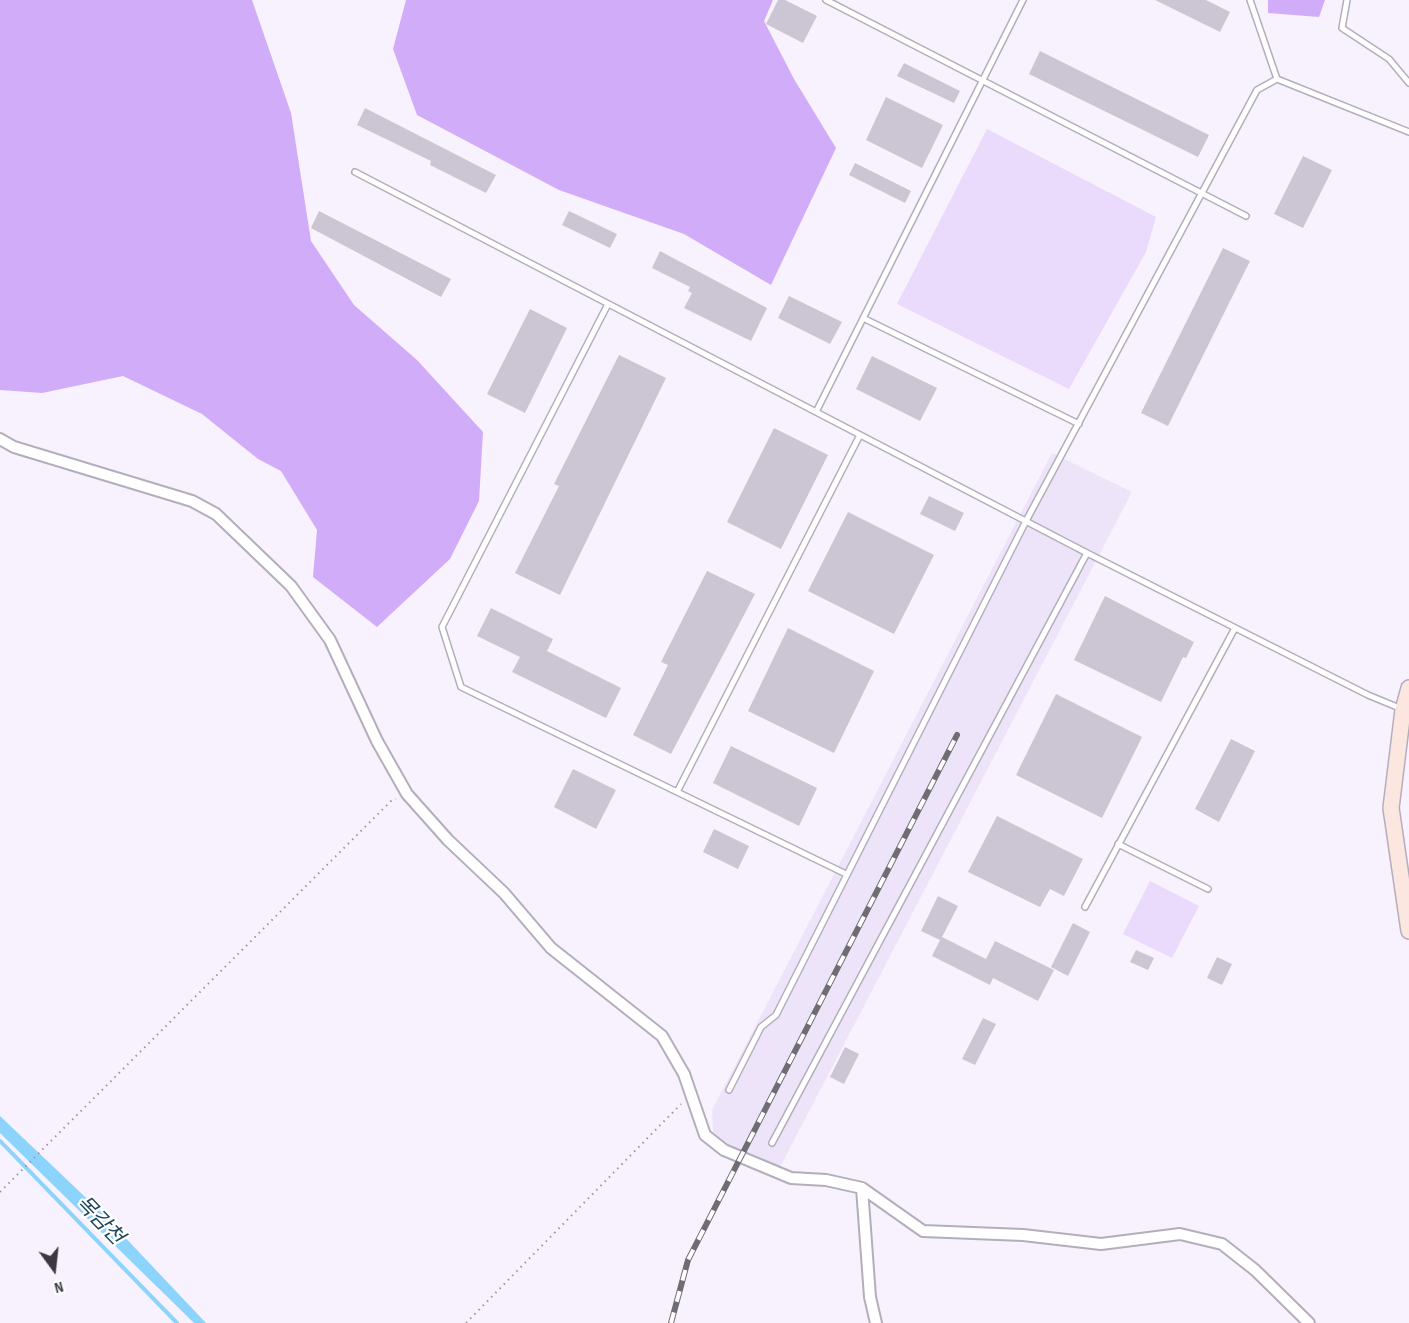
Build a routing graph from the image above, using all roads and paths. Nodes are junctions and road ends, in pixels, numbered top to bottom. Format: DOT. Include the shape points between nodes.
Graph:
graph roads {
  1 [pos="826,0"];
  2 [pos="1023,0"];
  3 [pos="1250,0"];
  4 [pos="1347,0"];
  5 [pos="1277,79"];
  6 [pos="982,82"];
  7 [pos="1409,83"];
  8 [pos="1409,132"];
  9 [pos="355,172"];
  10 [pos="1203,194"];
  11 [pos="1245,216"];
  12 [pos="608,304"];
  13 [pos="863,318"];
  14 [pos="816,412"];
  15 [pos="1079,424"];
  16 [pos="860,435"];
  17 [pos="0,439"];
  18 [pos="1026,521"];
  19 [pos="1087,553"];
  20 [pos="1235,628"];
  21 [pos="1409,688"];
  22 [pos="1403,710"];
  23 [pos="677,792"];
  24 [pos="407,794"];
  25 [pos="1118,844"];
  26 [pos="846,874"];
  27 [pos="1208,889"];
  28 [pos="1084,907"];
  29 [pos="1409,932"];
  30 [pos="729,1090"];
  31 [pos="691,1093"];
  32 [pos="772,1143"];
  33 [pos="861,1188"];
  34 [pos="0,1192"];
  35 [pos="466,1323"];
  36 [pos="876,1323"];
  37 [pos="1309,1323"];
  1 -- 6 [label="lane"];
  2 -- 6 [label="lane"];
  3 -- 5 [label="lane"];
  4 -- 7 [label="lane" via="1342,28 1389,58"];
  5 -- 8 [label="lane"];
  5 -- 10 [label="lane" via="1257,90"];
  6 -- 10 [label="lane"];
  6 -- 13 [label="lane"];
  9 -- 12 [label="lane"];
  10 -- 11 [label="lane"];
  10 -- 15 [label="lane"];
  12 -- 14 [label="lane"];
  12 -- 23 [label="lane" via="442,627 461,687"];
  13 -- 14 [label="lane"];
  13 -- 15 [label="lane"];
  14 -- 16 [label="lane"];
  15 -- 18 [label="lane"];
  16 -- 18 [label="lane"];
  16 -- 23 [label="lane"];
  17 -- 24 [label="street" via="14,447 192,501 216,514 291,586 330,640 377,741"];
  18 -- 19 [label="lane"];
  18 -- 26 [label="lane"];
  19 -- 20 [label="lane"];
  19 -- 32 [label="lane"];
  20 -- 22 [label="lane"];
  20 -- 25 [label="lane"];
  21 -- 22 [label="street"];
  22 -- 29 [label="street" via="1391,808"];
  23 -- 26 [label="lane"];
  24 -- 31 [label="street" via="519,909 551,948 662,1036"];
  24 -- 34 [label="path" via="391,801"];
  25 -- 27 [label="lane"];
  25 -- 28 [label="lane"];
  26 -- 30 [label="lane" via="777,1015 760,1027"];
  31 -- 33 [label="street" via="705,1135 724,1150 791,1178"];
  31 -- 35 [label="path"];
  33 -- 36 [label="street" via="870,1297"];
  33 -- 37 [label="street" via="923,1232 1023,1235 1101,1244 1180,1234 1222,1244"];
}
